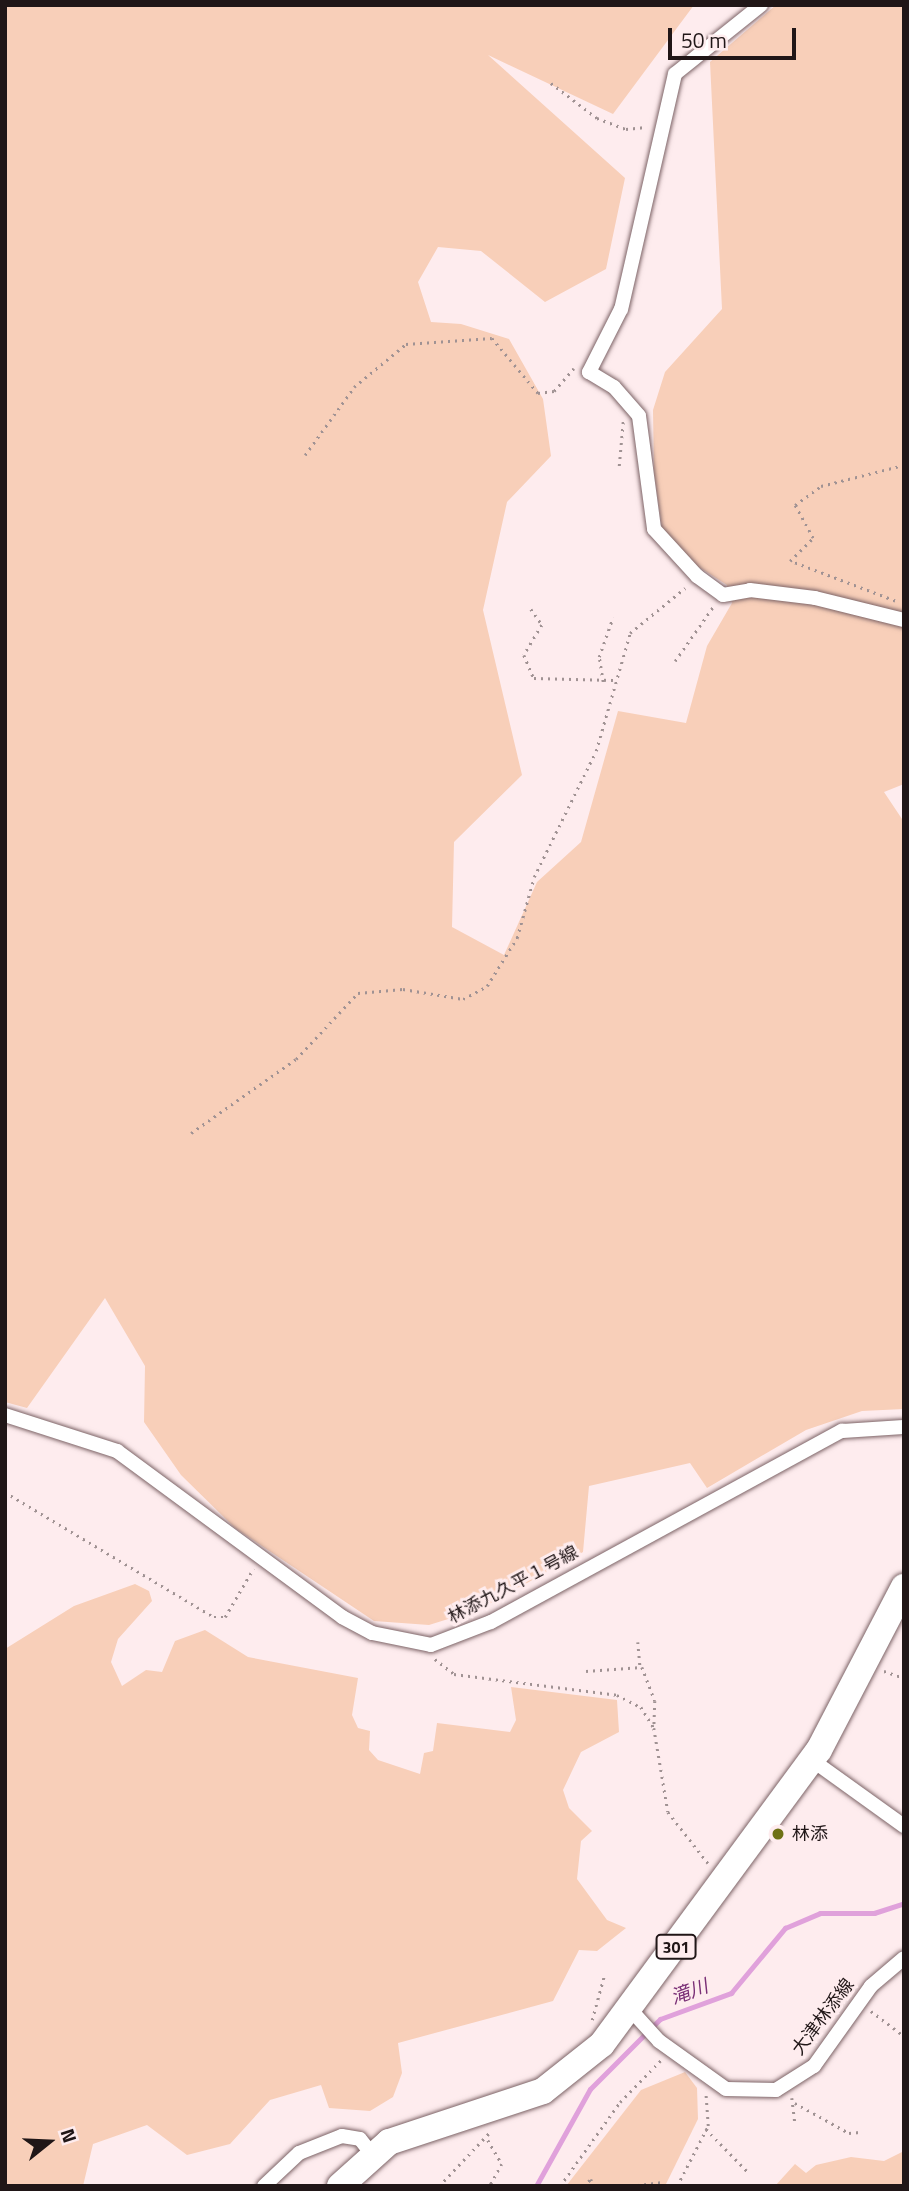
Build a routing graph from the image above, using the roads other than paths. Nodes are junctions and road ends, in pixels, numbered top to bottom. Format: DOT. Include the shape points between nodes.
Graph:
graph roads {
  1 [pos="761,5"];
  2 [pos="904,620"];
  3 [pos="5,1415"];
  4 [pos="904,1427"];
  5 [pos="904,1587"];
  6 [pos="812,1760"];
  7 [pos="904,1826"];
  8 [pos="904,1958"];
  9 [pos="638,2016"];
  10 [pos="371,2153"];
  11 [pos="264,2186"];
  12 [pos="340,2186"];
  1 -- 2 [label="street" via="675,74 621,309 589,372 614,387 639,416 654,529 697,576 723,595 750,590 815,598"];
  3 -- 4 [label="street, 林添九久平１号線" via="117,1451 372,1633 431,1645 491,1622 842,1430"];
  5 -- 6 [label="highway, 301"];
  6 -- 7 [label="street"];
  6 -- 9 [label="highway, 301" via="725,1880"];
  8 -- 9 [label="street, 大津林添線" via="887,1968 814,2066 786,2085 739,2092 664,2044"];
  9 -- 10 [label="highway, 301" via="561,2081 485,2112 408,2133"];
  10 -- 11 [label="street" via="360,2139 342,2136 299,2153"];
  10 -- 12 [label="highway, 301"];
}
